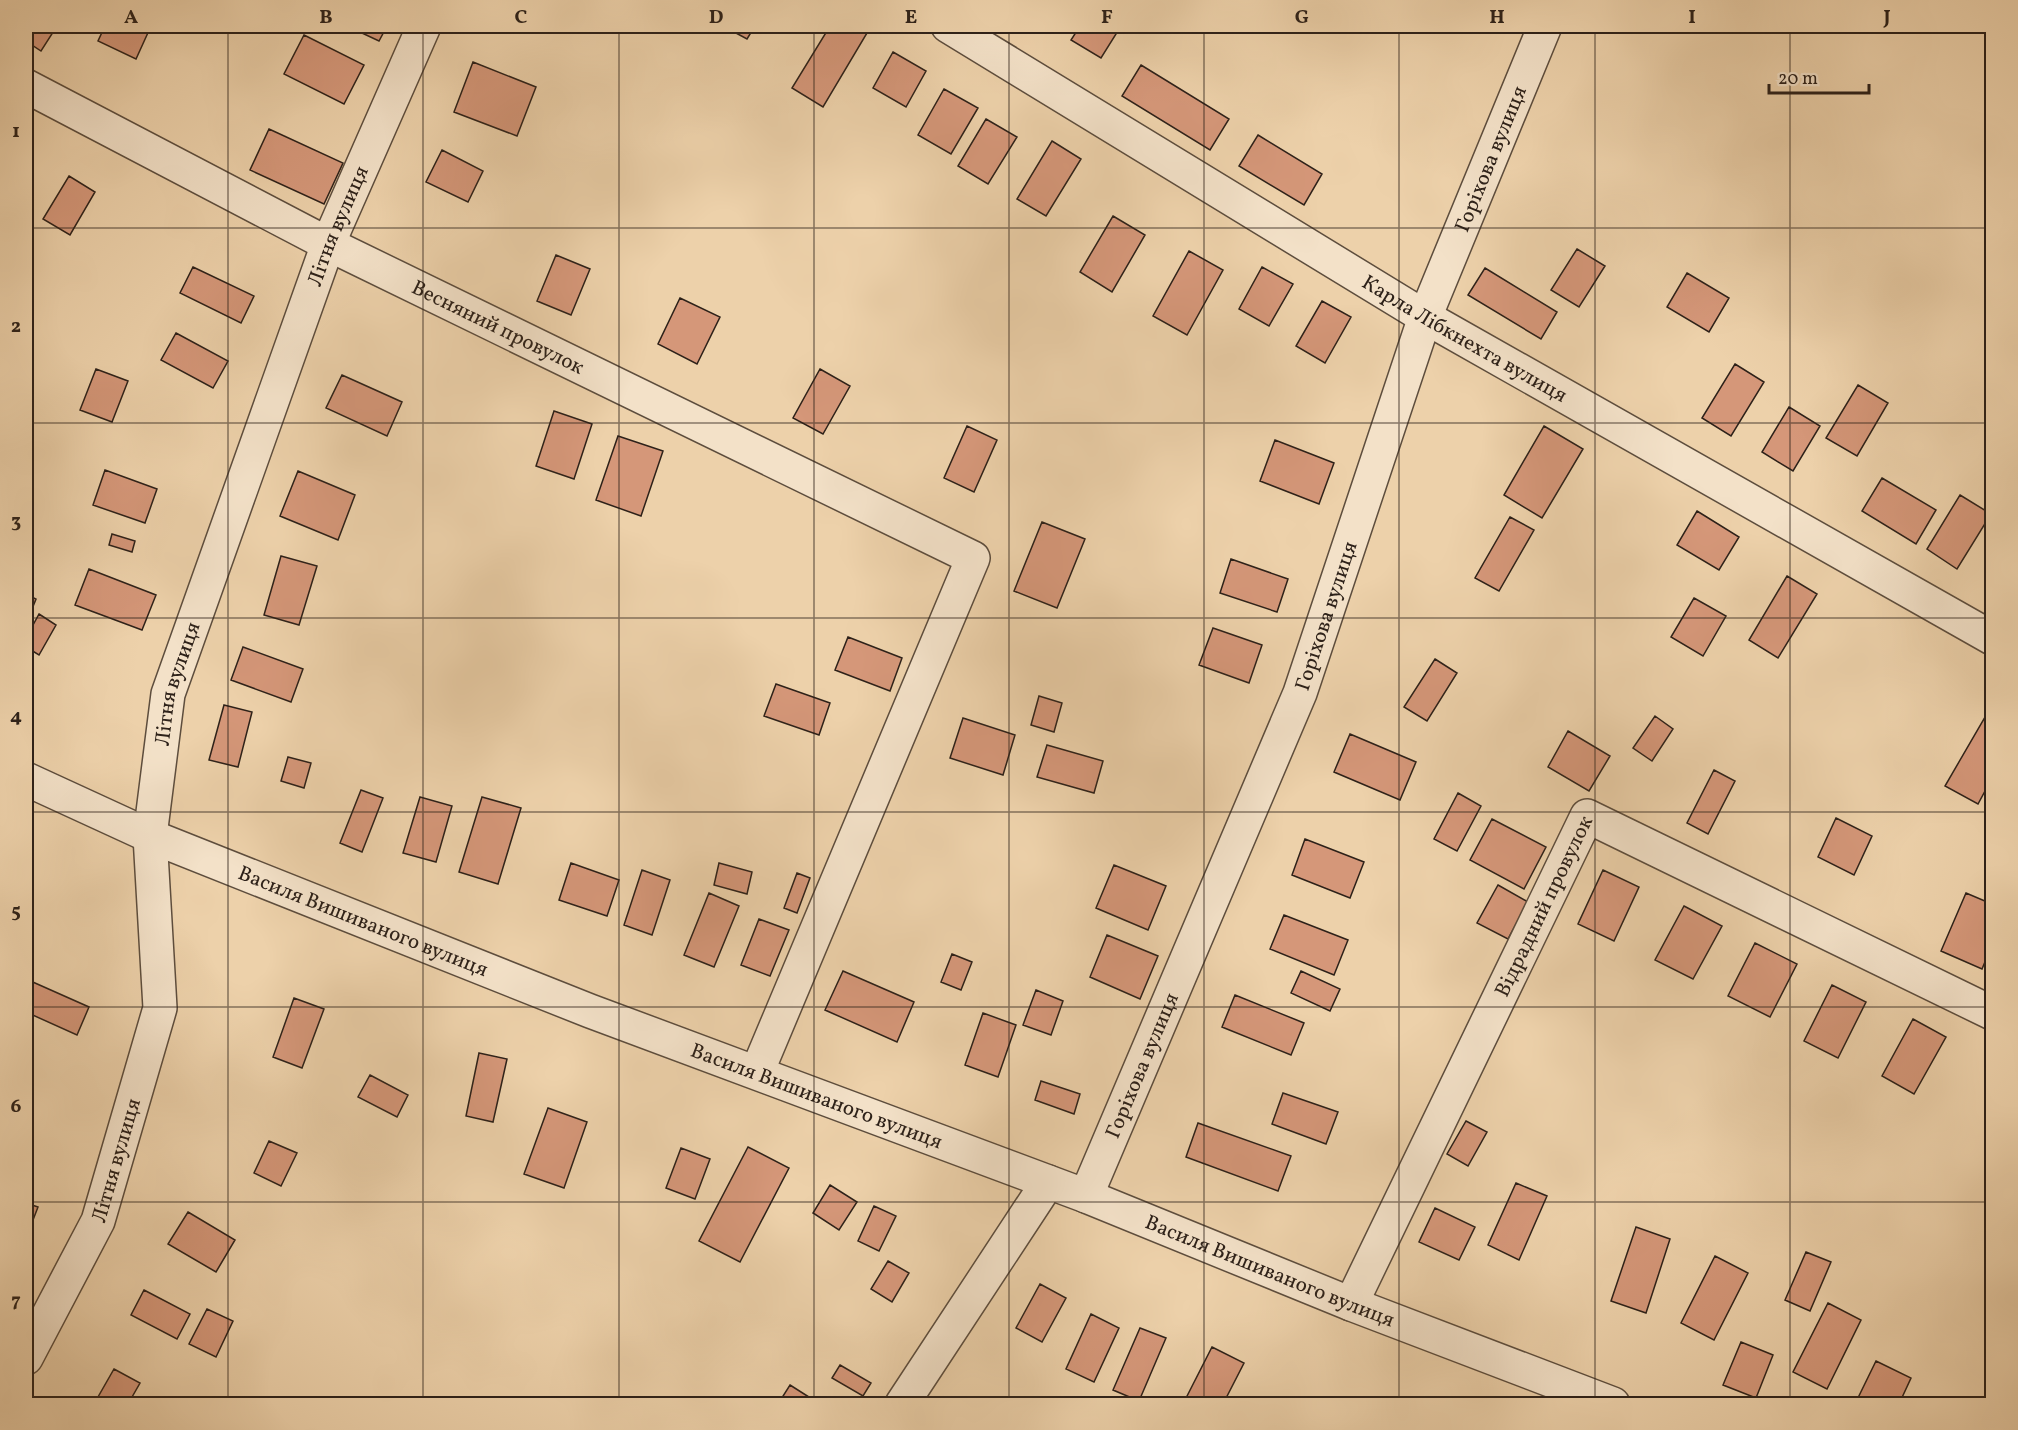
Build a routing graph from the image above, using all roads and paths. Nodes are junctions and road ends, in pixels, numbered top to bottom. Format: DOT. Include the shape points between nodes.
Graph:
graph roads {
  1 [pos="424,26"];
  2 [pos="948,26"];
  3 [pos="1545,26"];
  4 [pos="26,86"];
  5 [pos="328,244"];
  6 [pos="1425,317"];
  7 [pos="1992,638"];
  8 [pos="26,779"];
  9 [pos="150,836"];
  10 [pos="1992,1013"];
  11 [pos="758,1072"];
  12 [pos="1048,1182"];
  13 [pos="1086,1196"];
  14 [pos="1351,1304"];
  15 [pos="26,1358"];
  16 [pos="902,1404"];
  17 [pos="1613,1404"];
  1 -- 5 [label="street, Літня вулиця"];
  2 -- 6 [label="street, Карла Лібкнехта вулиця"];
  3 -- 6 [label="street, Горіхова вулиця"];
  4 -- 5 [label="street, Весняний провулок"];
  5 -- 9 [label="street, Літня вулиця" via="168,694"];
  5 -- 11 [label="street, Весняний провулок" via="973,558"];
  6 -- 7 [label="street, Карла Лібкнехта вулиця"];
  6 -- 13 [label="street, Горіхова вулиця" via="1300,693"];
  8 -- 9 [label="street, Василя Вишиваного вулиця"];
  9 -- 11 [label="street, Василя Вишиваного вулиця" via="590,1011"];
  9 -- 15 [label="street, Літня вулиця" via="160,1008 98,1221"];
  10 -- 14 [label="street, Відрадний провулок" via="1587,816"];
  11 -- 12 [label="street, Василя Вишиваного вулиця"];
  12 -- 13 [label="street, Василя Вишиваного вулиця"];
  12 -- 16 [label="street"];
  13 -- 14 [label="street, Василя Вишиваного вулиця"];
  14 -- 17 [label="street, Василя Вишиваного вулиця"];
}
